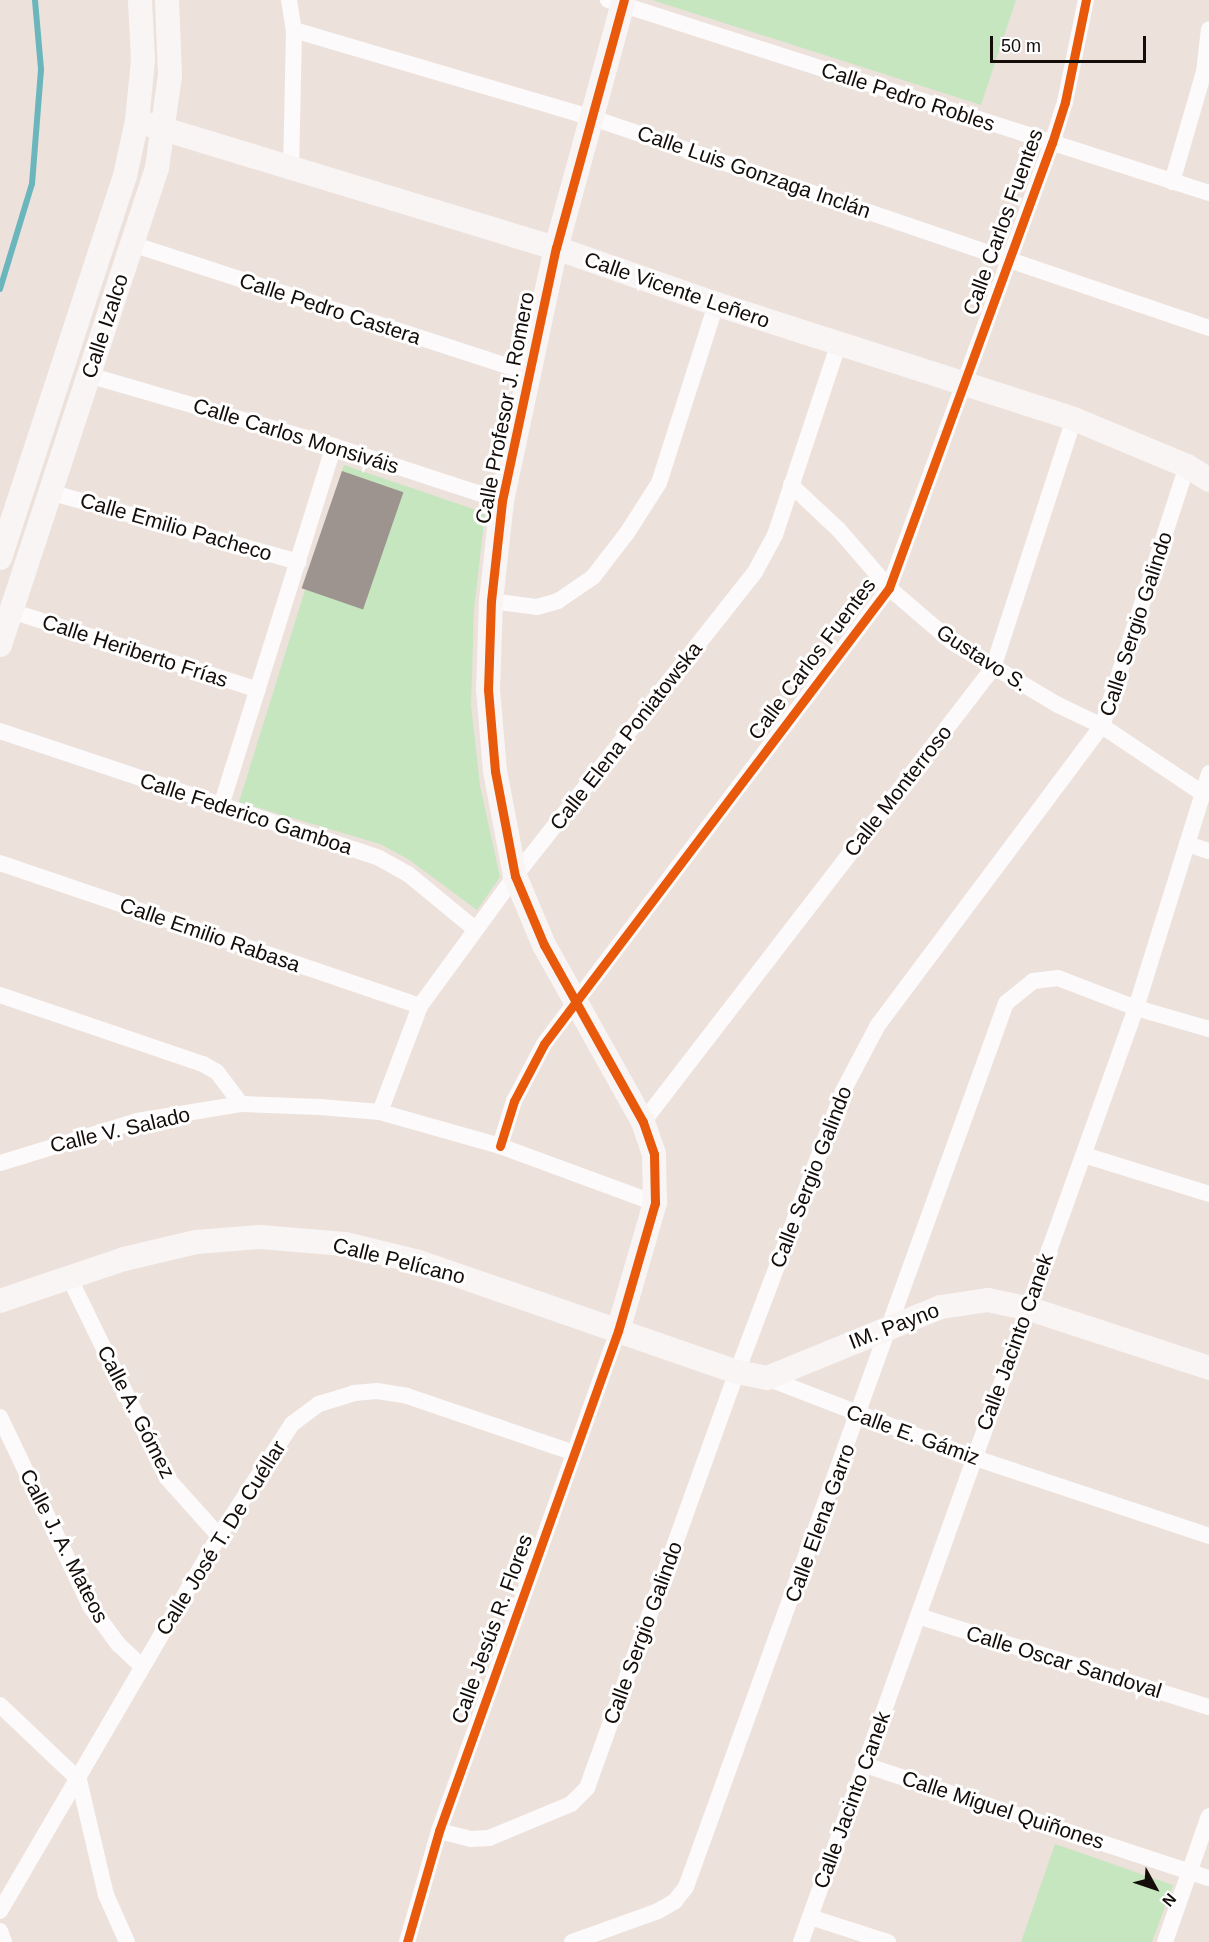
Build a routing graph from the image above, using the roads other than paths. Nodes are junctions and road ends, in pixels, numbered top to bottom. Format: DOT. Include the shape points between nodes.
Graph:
graph roads {
  1 [pos="140,0"];
  2 [pos="166,0"];
  3 [pos="289,0"];
  4 [pos="1086,0"];
  5 [pos="618,2"];
  6 [pos="1209,29"];
  7 [pos="294,30"];
  8 [pos="590,117"];
  9 [pos="137,121"];
  10 [pos="165,128"];
  11 [pos="1052,143"];
  12 [pos="291,168"];
  13 [pos="1172,182"];
  14 [pos="1209,194"];
  15 [pos="132,244"];
  16 [pos="556,248"];
  17 [pos="1010,259"];
  18 [pos="716,304"];
  19 [pos="1209,328"];
  20 [pos="839,343"];
  21 [pos="529,373"];
  22 [pos="88,375"];
  23 [pos="965,382"];
  24 [pos="1074,418"];
  25 [pos="334,446"];
  26 [pos="1187,466"];
  27 [pos="1209,480"];
  28 [pos="791,485"];
  29 [pos="53,493"];
  30 [pos="502,501"];
  31 [pos="0,558"];
  32 [pos="298,562"];
  33 [pos="889,588"];
  34 [pos="491,601"];
  35 [pos="11,611"];
  36 [pos="0,645"];
  37 [pos="993,668"];
  38 [pos="258,690"];
  39 [pos="1102,726"];
  40 [pos="0,731"];
  41 [pos="1209,773"];
  42 [pos="1202,793"];
  43 [pos="221,806"];
  44 [pos="1187,844"];
  45 [pos="1209,851"];
  46 [pos="0,864"];
  47 [pos="515,876"];
  48 [pos="475,929"];
  49 [pos="0,995"];
  50 [pos="575,1005"];
  51 [pos="420,1006"];
  52 [pos="1136,1008"];
  53 [pos="1209,1029"];
  54 [pos="241,1104"];
  55 [pos="380,1112"];
  56 [pos="643,1122"];
  57 [pos="500,1146"];
  58 [pos="1084,1155"];
  59 [pos="0,1163"];
  60 [pos="1209,1194"];
  61 [pos="655,1203"];
  62 [pos="69,1277"];
  63 [pos="0,1301"];
  64 [pos="1027,1308"];
  65 [pos="891,1326"];
  66 [pos="618,1331"];
  67 [pos="1209,1368"];
  68 [pos="737,1372"];
  69 [pos="767,1378"];
  70 [pos="859,1416"];
  71 [pos="0,1417"];
  72 [pos="574,1453"];
  73 [pos="972,1457"];
  74 [pos="219,1536"];
  75 [pos="1209,1536"];
  76 [pos="918,1616"];
  77 [pos="142,1666"];
  78 [pos="0,1705"];
  79 [pos="1209,1707"];
  80 [pos="865,1765"];
  81 [pos="80,1780"];
  82 [pos="1209,1816"];
  83 [pos="439,1831"];
  84 [pos="1191,1872"];
  85 [pos="1209,1878"];
  86 [pos="0,1911"];
  87 [pos="810,1917"];
  88 [pos="0,1931"];
  89 [pos="4,1942"];
  90 [pos="127,1942"];
  91 [pos="407,1942"];
  92 [pos="572,1942"];
  93 [pos="801,1942"];
  94 [pos="888,1942"];
  95 [pos="1165,1942"];
  1 -- 9 [label="street, Calle Izalco" via="143,60"];
  2 -- 10 [label="street, Calle Izalco" via="170,75"];
  3 -- 7 [label="street"];
  4 -- 11 [label="street, Calle Carlos Fuentes" via="1065,102"];
  5 -- 8 [label="street, Calle Profesor J. Romero"];
  5 -- 11 [label="street, Calle Pedro Robles"];
  6 -- 13 [label="street" via="1203,72"];
  7 -- 8 [label="street, Calle Luis Gonzaga Inclán"];
  7 -- 12 [label="street"];
  8 -- 16 [label="street, Calle Profesor J. Romero"];
  8 -- 17 [label="street, Calle Luis Gonzaga Inclán"];
  9 -- 10 [label="street, Calle Vicente Leñero"];
  9 -- 31 [label="street, Calle Izalco" via="125,176"];
  10 -- 12 [label="street, Calle Vicente Leñero"];
  10 -- 15 [label="street, Calle Izalco" via="157,168"];
  11 -- 13 [label="street, Calle Pedro Robles"];
  11 -- 17 [label="street, Calle Carlos Fuentes"];
  12 -- 16 [label="street, Calle Vicente Leñero"];
  13 -- 14 [label="street, Calle Pedro Robles"];
  15 -- 21 [label="street, Calle Pedro Castera"];
  15 -- 22 [label="street, Calle Izalco"];
  16 -- 18 [label="street, Calle Vicente Leñero"];
  16 -- 21 [label="street, Calle Profesor J. Romero"];
  17 -- 19 [label="street, Calle Luis Gonzaga Inclán"];
  17 -- 23 [label="street, Calle Carlos Fuentes"];
  18 -- 20 [label="street, Calle Vicente Leñero"];
  18 -- 34 [label="street" via="659,483 627,533 593,577 558,602 537,607"];
  20 -- 23 [label="street, Calle Vicente Leñero"];
  20 -- 28 [label="street, Calle Elena Poniatowska"];
  21 -- 30 [label="street, Calle Profesor J. Romero"];
  22 -- 25 [label="street, Calle Carlos Monsiváis"];
  22 -- 29 [label="street, Calle Izalco"];
  23 -- 24 [label="street, Calle Vicente Leñero"];
  23 -- 33 [label="street, Calle Carlos Fuentes"];
  24 -- 26 [label="street, Calle Vicente Leñero"];
  24 -- 37 [label="street, Calle Monterroso"];
  25 -- 30 [label="street, Calle Carlos Monsiváis"];
  25 -- 32 [label="street"];
  26 -- 27 [label="street, Calle Vicente Leñero"];
  26 -- 39 [label="street, Calle Sergio Galindo"];
  28 -- 33 [label="street, Gustavo S." via="839,530"];
  28 -- 47 [label="street, Calle Elena Poniatowska" via="775,535 755,572"];
  29 -- 32 [label="street, Calle Emilio Pacheco"];
  29 -- 35 [label="street, Calle Izalco"];
  30 -- 34 [label="street, Calle Profesor J. Romero"];
  32 -- 38 [label="street"];
  33 -- 37 [label="street, Gustavo S." via="952,642"];
  33 -- 50 [label="street, Calle Carlos Fuentes"];
  34 -- 47 [label="street, Calle Profesor J. Romero" via="488,690 494,760"];
  35 -- 36 [label="street, Calle Izalco"];
  35 -- 38 [label="street, Calle Heriberto Frías"];
  37 -- 39 [label="street, Gustavo S."];
  37 -- 56 [label="street, Calle Monterroso"];
  38 -- 43 [label="street"];
  39 -- 42 [label="street, Gustavo S."];
  39 -- 68 [label="street, Calle Sergio Galindo" via="878,1025 860,1056 843,1091"];
  40 -- 43 [label="street, Calle Federico Gamboa"];
  41 -- 42 [label="street, Calle Jacinto Canek"];
  42 -- 44 [label="street, Calle Jacinto Canek"];
  43 -- 48 [label="street, Calle Federico Gamboa" via="379,858 408,874"];
  44 -- 45 [label="street"];
  44 -- 52 [label="street, Calle Jacinto Canek"];
  46 -- 51 [label="street, Calle Emilio Rabasa"];
  47 -- 48 [label="street, Calle Elena Poniatowska"];
  47 -- 50 [label="street, Calle Profesor J. Romero"];
  48 -- 51 [label="street, Calle Elena Poniatowska"];
  49 -- 54 [label="street" via="203,1064 217,1072"];
  50 -- 56 [label="street, Calle Profesor J. Romero"];
  50 -- 57 [label="street, Calle Carlos Fuentes" via="528,1072"];
  51 -- 55 [label="street, Calle Elena Poniatowska"];
  52 -- 53 [label="street, Calle Elena Garro"];
  52 -- 58 [label="street, Calle Jacinto Canek"];
  52 -- 65 [label="street, Calle Elena Garro" via="1058,978 1033,981 1013,995 1001,1012"];
  54 -- 55 [label="street, Calle V. Salado"];
  54 -- 59 [label="street, Calle V. Salado" via="137,1121 61,1141"];
  55 -- 57 [label="street, Calle V. Salado"];
  56 -- 61 [label="street, Calle Profesor J. Romero" via="654,1154"];
  57 -- 61 [label="street, Calle V. Salado"];
  58 -- 60 [label="street"];
  58 -- 64 [label="street, Calle Jacinto Canek"];
  61 -- 66 [label="street, Calle Profesor J. Romero"];
  62 -- 63 [label="street, Calle Pelícano"];
  62 -- 66 [label="street, Calle Pelícano" via="196,1242 260,1237 345,1244 474,1279"];
  62 -- 74 [label="street, Calle A. Gómez" via="167,1478"];
  64 -- 65 [label="street, IM. Payno" via="988,1300 966,1301"];
  64 -- 67 [label="street, IM. Payno"];
  64 -- 73 [label="street, Calle Jacinto Canek"];
  65 -- 69 [label="street, IM. Payno"];
  65 -- 70 [label="street, Calle Elena Garro"];
  66 -- 68 [label="street, Calle E. Gámiz"];
  66 -- 72 [label="street, Calle Jesús R. Flores"];
  68 -- 69 [label="street, Calle E. Gámiz"];
  68 -- 83 [label="street, Calle Sergio Galindo" via="587,1788 570,1804 489,1838 471,1839"];
  69 -- 70 [label="street, Calle E. Gámiz"];
  70 -- 73 [label="street, Calle E. Gámiz"];
  70 -- 92 [label="street, Calle Elena Garro" via="686,1887 675,1901 658,1911"];
  71 -- 77 [label="street, Calle J. A. Mateos" via="90,1606 118,1644"];
  72 -- 74 [label="street, Calle José T. De Cuéllar" via="407,1395 354,1393 319,1404 292,1424"];
  72 -- 83 [label="street, Calle Jesús R. Flores"];
  73 -- 75 [label="street, Calle E. Gámiz"];
  73 -- 76 [label="street, Calle Jacinto Canek"];
  74 -- 77 [label="street, Calle José T. De Cuéllar"];
  76 -- 79 [label="street, Calle Oscar Sandoval"];
  76 -- 80 [label="street, Calle Jacinto Canek"];
  77 -- 81 [label="street, Calle José T. De Cuéllar"];
  78 -- 81 [label="street"];
  80 -- 84 [label="street, Calle Miguel Quiñones"];
  80 -- 87 [label="street, Calle Jacinto Canek"];
  81 -- 86 [label="street, Calle José T. De Cuéllar"];
  81 -- 90 [label="street" via="106,1895"];
  82 -- 84 [label="street"];
  83 -- 91 [label="street, Calle Jesús R. Flores"];
  84 -- 85 [label="street, Calle Miguel Quiñones"];
  84 -- 95 [label="street"];
  87 -- 93 [label="street, Calle Jacinto Canek"];
  87 -- 94 [label="street"];
  88 -- 89 [label="street"];
}
